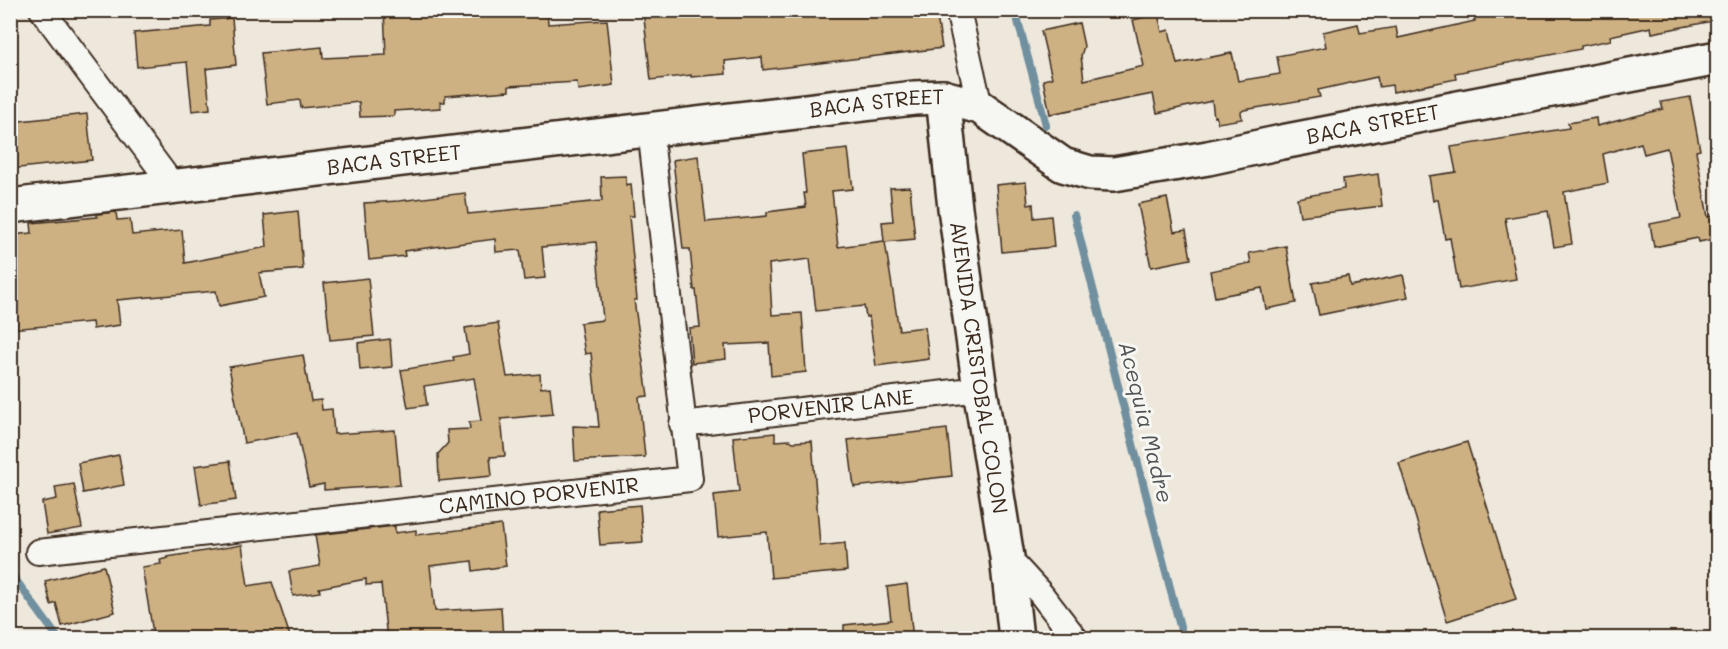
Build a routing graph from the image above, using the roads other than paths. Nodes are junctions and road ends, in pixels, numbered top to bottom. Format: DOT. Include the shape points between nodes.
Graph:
graph roads {
  1 [pos="42,10"];
  2 [pos="958,10"];
  3 [pos="1718,58"];
  4 [pos="943,97"];
  5 [pos="992,116"];
  6 [pos="650,129"];
  7 [pos="174,187"];
  8 [pos="10,206"];
  9 [pos="980,389"];
  10 [pos="682,424"];
  11 [pos="38,552"];
  12 [pos="1007,557"];
  13 [pos="1016,639"];
  14 [pos="1075,639"];
  1 -- 7 [label="street"];
  2 -- 5 [label="street"];
  3 -- 5 [label="street, BACA STREET" via="1114,174 1090,173 1063,165"];
  4 -- 5 [label="street, BACA STREET"];
  4 -- 6 [label="street, BACA STREET"];
  4 -- 9 [label="street, AVENIDA CRISTOBAL COLON"];
  6 -- 7 [label="street, BACA STREET"];
  6 -- 10 [label="street, CAMINO PORVENIR"];
  7 -- 8 [label="street, BACA STREET"];
  9 -- 10 [label="street, PORVENIR LANE"];
  9 -- 12 [label="street, AVENIDA CRISTOBAL COLON"];
  10 -- 11 [label="street, CAMINO PORVENIR" via="690,479"];
  12 -- 13 [label="street, AVENIDA CRISTOBAL COLON"];
  12 -- 14 [label="street"];
}
